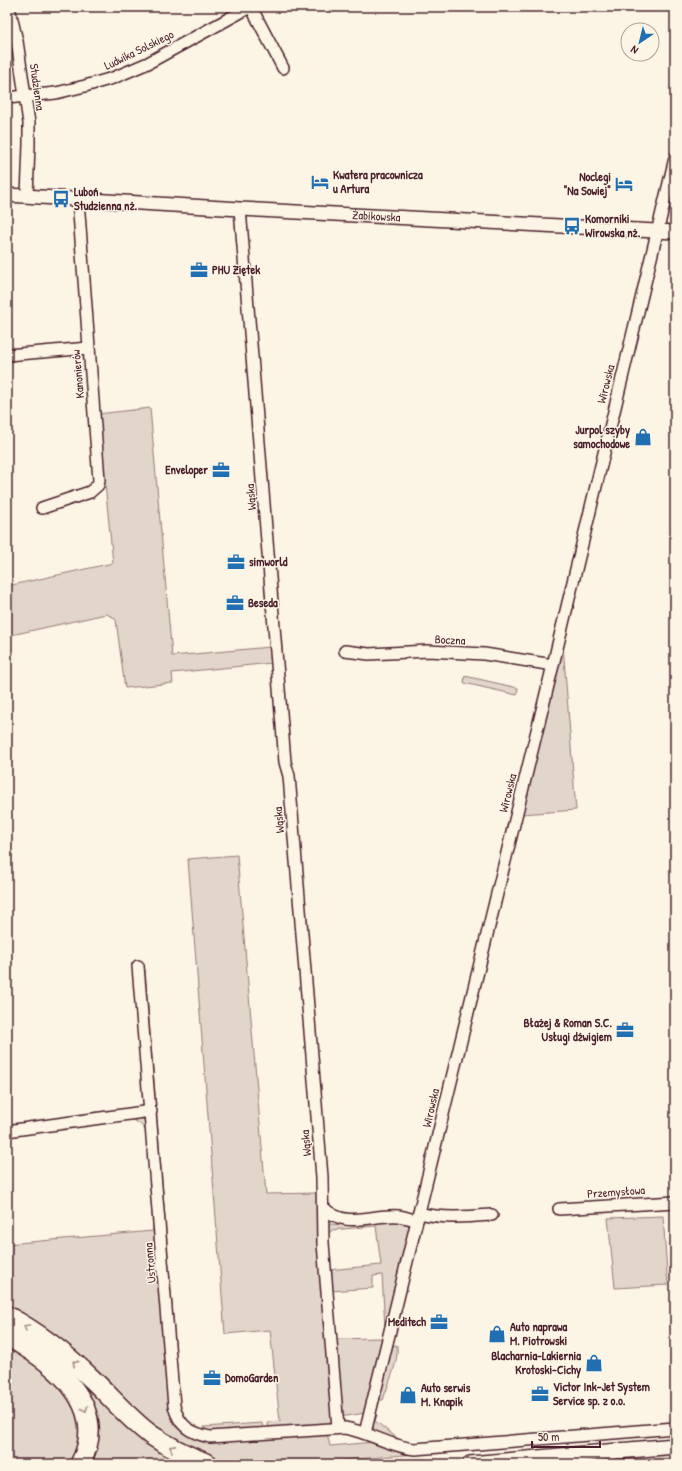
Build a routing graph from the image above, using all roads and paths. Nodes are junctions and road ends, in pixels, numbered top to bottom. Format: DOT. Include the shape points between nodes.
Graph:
graph roads {
  1 [pos="9,7"];
  2 [pos="251,7"];
  3 [pos="283,68"];
  4 [pos="26,97"];
  5 [pos="7,98"];
  6 [pos="675,158"];
  7 [pos="7,195"];
  8 [pos="27,196"];
  9 [pos="78,200"];
  10 [pos="240,209"];
  11 [pos="658,231"];
  12 [pos="675,232"];
  13 [pos="89,348"];
  14 [pos="7,355"];
  15 [pos="42,508"];
  16 [pos="345,651"];
  17 [pos="553,665"];
  18 [pos="138,966"];
  19 [pos="151,1111"];
  20 [pos="7,1131"];
  21 [pos="675,1202"];
  22 [pos="323,1207"];
  23 [pos="559,1209"];
  24 [pos="492,1215"];
  25 [pos="418,1216"];
  26 [pos="7,1316"];
  27 [pos="7,1336"];
  28 [pos="338,1428"];
  29 [pos="675,1428"];
  30 [pos="365,1433"];
  31 [pos="675,1446"];
  32 [pos="80,1464"];
  33 [pos="208,1464"];
  34 [pos="470,1464"];
  1 -- 4 [label="street, Studzienna" via="18,41"];
  2 -- 3 [label="street"];
  2 -- 4 [label="street, Ludwika Solskiego" via="130,72 86,86"];
  4 -- 5 [label="street, Ludwika Solskiego"];
  4 -- 8 [label="street, Studzienna" via="29,133"];
  6 -- 11 [label="street, Wirowska"];
  7 -- 8 [label="street, Żabikowska"];
  8 -- 9 [label="street, Żabikowska"];
  9 -- 10 [label="street, Żabikowska"];
  9 -- 13 [label="street, Kanonierów"];
  10 -- 11 [label="street, Żabikowska"];
  10 -- 22 [label="street, Wąska"];
  11 -- 12 [label="street, Żabikowska"];
  11 -- 17 [label="street, Wirowska"];
  13 -- 14 [label="street"];
  13 -- 15 [label="street, Kanonierów" via="99,467 98,485 90,492"];
  16 -- 17 [label="street, Boczna" via="369,654 428,651 477,654"];
  17 -- 25 [label="street, Wirowska"];
  18 -- 19 [label="street, Ustronna"];
  19 -- 20 [label="street"];
  19 -- 28 [label="street, Ustronna" via="174,1406 180,1421 189,1430 210,1437"];
  21 -- 23 [label="street, Przemysłowa"];
  22 -- 25 [label="street" via="336,1217 346,1220"];
  22 -- 28 [label="street, Wąska" via="323,1243"];
  24 -- 25 [label="street"];
  25 -- 30 [label="street, Wirowska"];
  33 -- 26 [label="highway, one-way" via="174,1449 150,1434 68,1357"];
  27 -- 32 [label="highway, one-way" via="54,1368 79,1396 89,1429 88,1445"];
  28 -- 30 [label="street"];
  29 -- 30 [label="street" via="415,1449 405,1448"];
  31 -- 34 [label="main road"];
}
